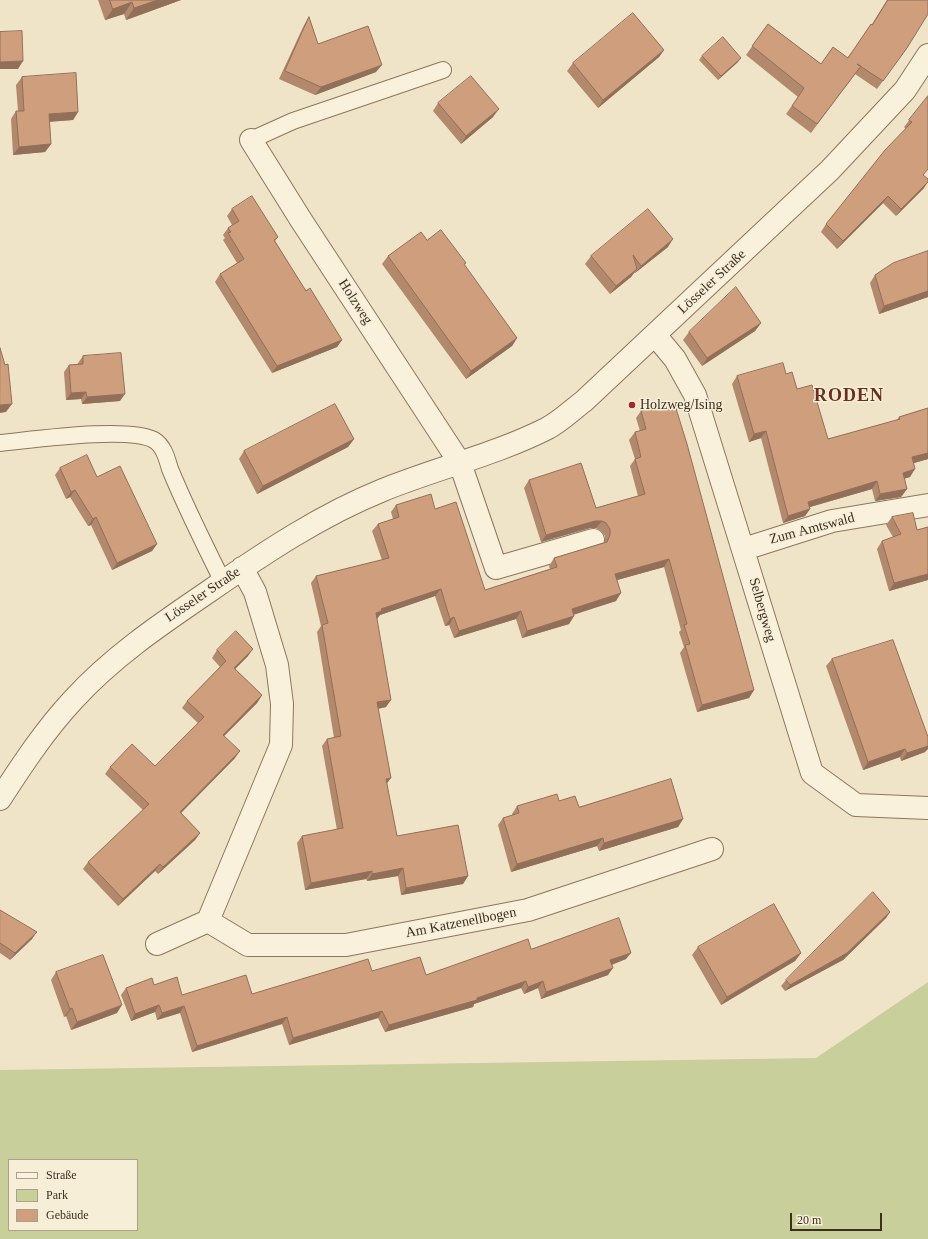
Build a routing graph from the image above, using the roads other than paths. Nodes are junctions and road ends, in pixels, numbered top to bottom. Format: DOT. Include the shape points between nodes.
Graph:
graph roads {
  1 [pos="928,54"];
  2 [pos="443,70"];
  3 [pos="251,140"];
  4 [pos="655,335"];
  5 [pos="0,443"];
  6 [pos="460,463"];
  7 [pos="928,505"];
  8 [pos="593,540"];
  9 [pos="744,549"];
  10 [pos="242,568"];
  11 [pos="223,582"];
  12 [pos="0,799"];
  13 [pos="928,808"];
  14 [pos="712,849"];
  15 [pos="208,921"];
  16 [pos="157,944"];
  1 -- 4 [label="street, Lösseler Straße" via="905,90 830,170"];
  2 -- 3 [label="lane" via="292,121"];
  3 -- 6 [label="street, Holzweg"];
  4 -- 6 [label="street, Lösseler Straße" via="584,401 548,428"];
  4 -- 9 [label="street, Selbergweg" via="675,359 695,394"];
  5 -- 11 [label="lane" via="121,434 154,440 162,449 184,505"];
  6 -- 8 [label="street" via="496,568"];
  6 -- 10 [label="street, Lösseler Straße" via="384,489 340,508"];
  7 -- 9 [label="street, Zum Amtswald" via="832,521"];
  9 -- 13 [label="street, Selbergweg" via="812,773 856,805"];
  10 -- 11 [label="street, Lösseler Straße"];
  10 -- 15 [label="street" via="255,592 277,666 282,704 281,745"];
  11 -- 12 [label="street, Lösseler Straße" via="150,632 73,700 46,732"];
  14 -- 15 [label="street, Am Katzenellbogen" via="528,910 346,945 248,945"];
  15 -- 16 [label="street"];
}
